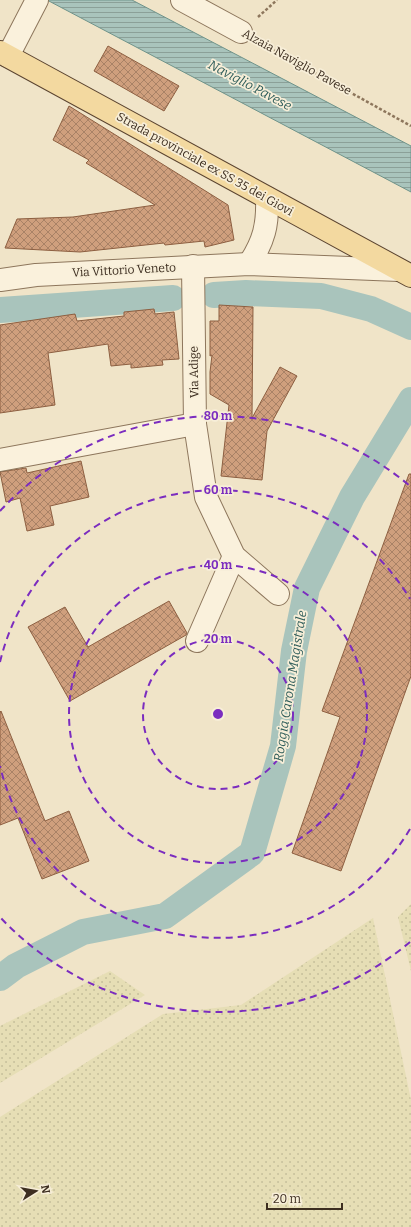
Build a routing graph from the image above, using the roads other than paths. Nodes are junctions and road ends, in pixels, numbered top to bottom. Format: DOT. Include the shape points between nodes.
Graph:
graph roads {
  1 [pos="182,0"];
  2 [pos="34,5"];
  3 [pos="241,32"];
  4 [pos="4,54"];
  5 [pos="267,198"];
  6 [pos="249,264"];
  7 [pos="193,266"];
  8 [pos="405,273"];
  9 [pos="0,280"];
  10 [pos="195,424"];
  11 [pos="0,460"];
  12 [pos="234,556"];
  13 [pos="278,594"];
  14 [pos="197,641"];
  1 -- 3 [label="street, Alzaia Naviglio Pavese"];
  2 -- 4 [label="street"];
  4 -- 5 [label="main road, Strada provinciale ex SS 35 dei Giovi"];
  5 -- 6 [label="street" via="265,232"];
  5 -- 8 [label="main road, Strada provinciale ex SS 35 dei Giovi"];
  6 -- 7 [label="street, Via Vittorio Veneto"];
  6 -- 8 [label="street, Via Vittorio Veneto"];
  7 -- 9 [label="street, Via Vittorio Veneto" via="36,275"];
  7 -- 10 [label="street, Via Adige"];
  10 -- 11 [label="street"];
  10 -- 12 [label="street, Via Adige" via="206,497"];
  12 -- 13 [label="street, Via Adige"];
  12 -- 14 [label="street"];
}
